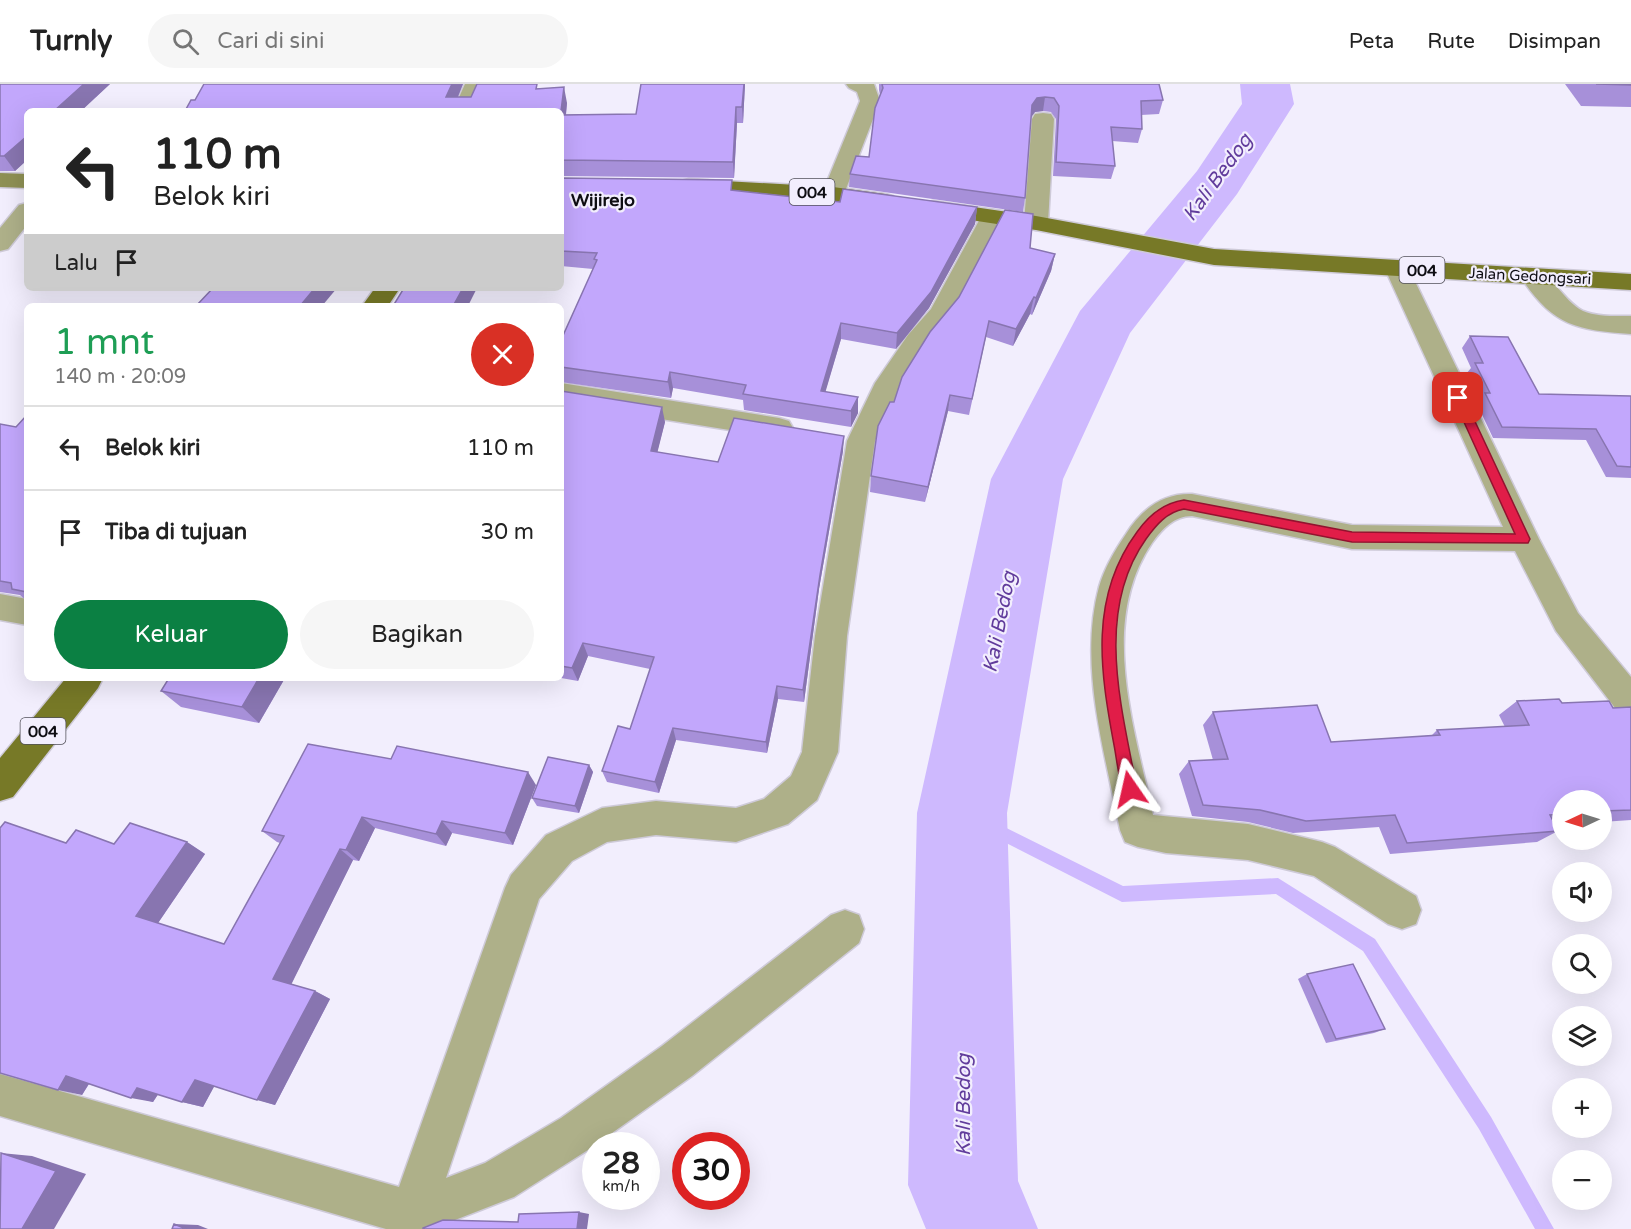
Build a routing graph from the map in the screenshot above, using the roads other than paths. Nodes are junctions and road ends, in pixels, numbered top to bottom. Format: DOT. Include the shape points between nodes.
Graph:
graph roads {
  1 [pos="475,84"];
  2 [pos="856,84"];
  3 [pos="465,108"];
  4 [pos="1043,119"];
  5 [pos="0,180"];
  6 [pos="24,180"];
  7 [pos="663,186"];
  8 [pos="833,194"];
  9 [pos="24,214"];
  10 [pos="993,217"];
  11 [pos="1036,223"];
  12 [pos="0,244"];
  13 [pos="1397,268"];
  14 [pos="1532,276"];
  15 [pos="1631,282"];
  16 [pos="1631,325"];
  17 [pos="564,393"];
  18 [pos="803,432"];
  19 [pos="1524,539"];
  20 [pos="0,607"];
  21 [pos="24,611"];
  22 [pos="84,681"];
  23 [pos="1631,702"];
  24 [pos="0,785"];
  25 [pos="1402,910"];
  26 [pos="845,929"];
  27 [pos="0,1095"];
  28 [pos="410,1221"];
  1 -- 3 [label="street"];
  2 -- 8 [label="street" via="866,88 870,101"];
  4 -- 11 [label="street"];
  5 -- 6 [label="main road"];
  7 -- 8 [label="main road, 004"];
  8 -- 10 [label="main road, 004"];
  9 -- 12 [label="street"];
  10 -- 11 [label="main road, 004"];
  10 -- 28 [label="street" via="940,312 849,439 820,752 804,788 775,812 736,825 656,818 602,825 558,848 524,888"];
  11 -- 13 [label="main road, Jalan Gedongsari / 004" via="1214,257"];
  13 -- 14 [label="main road, Jalan Gedongsari / 004"];
  13 -- 19 [label="street"];
  14 -- 15 [label="main road, Jalan Gedongsari / 004"];
  14 -- 16 [label="street" via="1560,309 1578,320"];
  17 -- 18 [label="street"];
  19 -- 23 [label="street" via="1567,622"];
  19 -- 25 [label="street" via="1352,537 1178,505 1148,526 1131,550 1115,586 1108,624 1109,661 1138,830 1248,842 1322,860"];
  20 -- 21 [label="street"];
  22 -- 24 [label="main road, 004"];
  26 -- 28 [label="street" via="677,1061 576,1133 498,1181"];
  27 -- 28 [label="street"];
}
